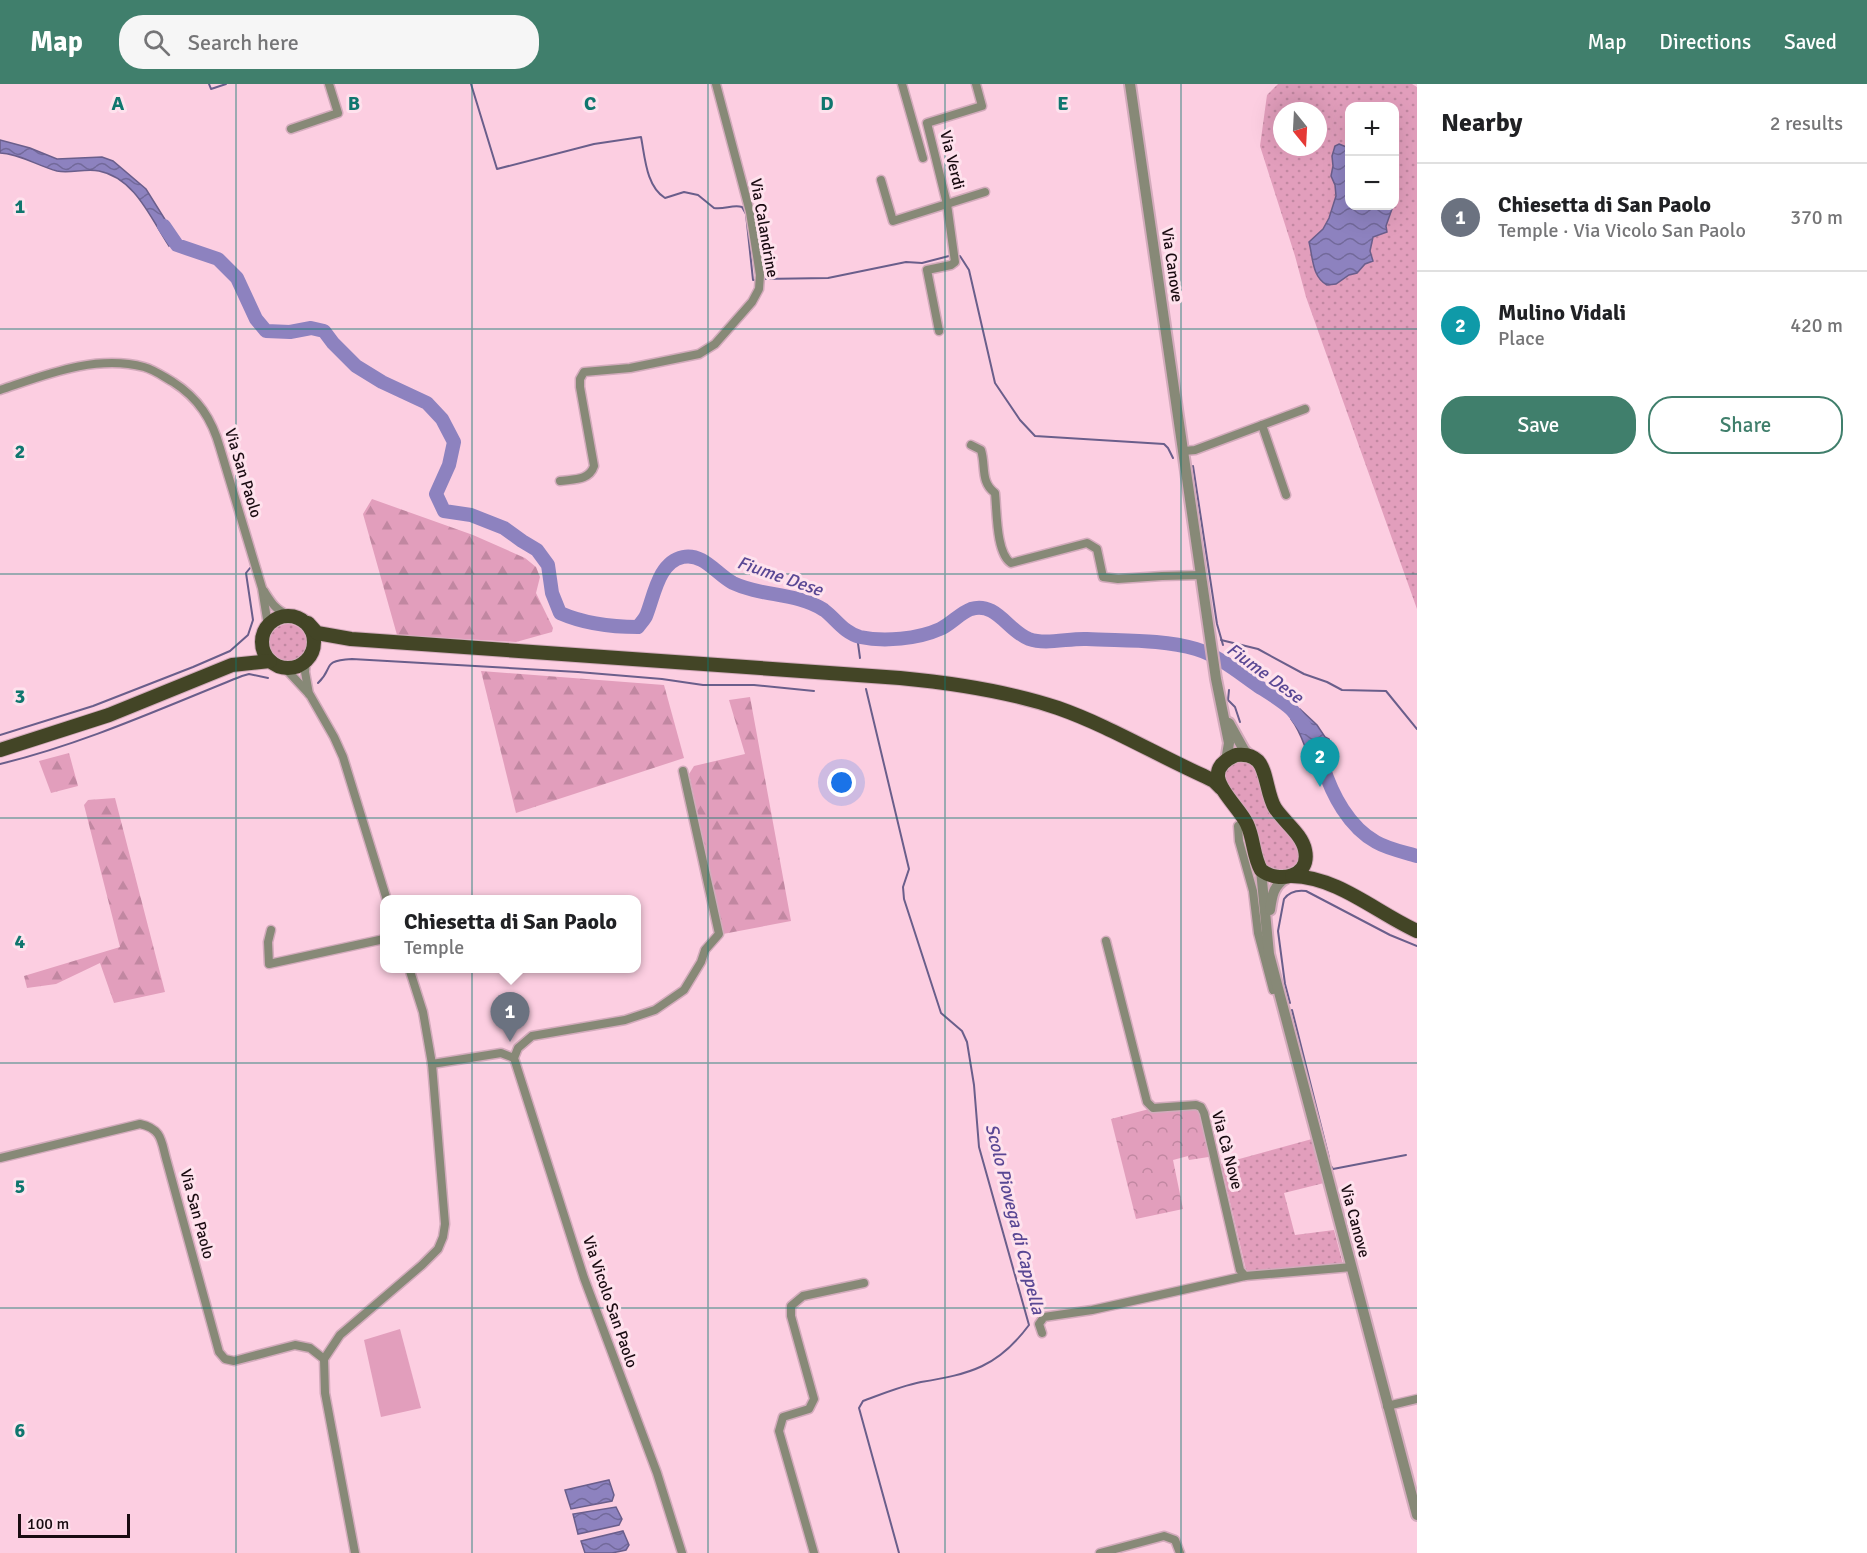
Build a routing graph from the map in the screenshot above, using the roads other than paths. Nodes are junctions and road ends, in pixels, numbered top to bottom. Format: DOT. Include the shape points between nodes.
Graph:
graph roads {
  1 [pos="329,84"];
  2 [pos="716,84"];
  3 [pos="902,84"];
  4 [pos="976,84"];
  5 [pos="1130,84"];
  6 [pos="927,123"];
  7 [pos="914,127"];
  8 [pos="291,129"];
  9 [pos="922,158"];
  10 [pos="881,180"];
  11 [pos="985,192"];
  12 [pos="947,204"];
  13 [pos="939,331"];
  14 [pos="0,390"];
  15 [pos="1305,409"];
  16 [pos="1262,425"];
  17 [pos="971,445"];
  18 [pos="1184,451"];
  19 [pos="560,481"];
  20 [pos="1286,495"];
  21 [pos="1202,575"];
  22 [pos="262,588"];
  23 [pos="289,615"];
  24 [pos="308,623"];
  25 [pos="267,625"];
  26 [pos="262,639"];
  27 [pos="351,639"];
  28 [pos="309,657"];
  29 [pos="270,661"];
  30 [pos="232,665"];
  31 [pos="285,668"];
  32 [pos="310,695"];
  33 [pos="1221,707"];
  34 [pos="0,750"];
  35 [pos="1250,756"];
  36 [pos="1167,759"];
  37 [pos="1224,763"];
  38 [pos="683,771"];
  39 [pos="1221,788"];
  40 [pos="1246,821"];
  41 [pos="1306,856"];
  42 [pos="1261,870"];
  43 [pos="1289,877"];
  44 [pos="1333,886"];
  45 [pos="385,895"];
  46 [pos="271,930"];
  47 [pos="1417,931"];
  48 [pos="1267,934"];
  49 [pos="380,940"];
  50 [pos="1106,941"];
  51 [pos="410,973"];
  52 [pos="1273,990"];
  53 [pos="514,1058"];
  54 [pos="432,1064"];
  55 [pos="0,1158"];
  56 [pos="1352,1267"];
  57 [pos="1245,1276"];
  58 [pos="864,1283"];
  59 [pos="1042,1333"];
  60 [pos="324,1359"];
  61 [pos="1417,1399"];
  62 [pos="1387,1406"];
  63 [pos="1417,1515"];
  64 [pos="356,1553"];
  65 [pos="682,1553"];
  66 [pos="814,1553"];
  67 [pos="1100,1553"];
  68 [pos="1180,1553"];
  1 -- 8 [label="street" via="338,113"];
  2 -- 19 [label="street, Via Calandrine" via="750,212 760,279 757,296 715,344 699,354 630,368 584,372 580,387 594,466 586,477"];
  3 -- 7 [label="street"];
  4 -- 6 [label="street, Via Verdi" via="982,106"];
  5 -- 18 [label="street, Via Canove"];
  6 -- 7 [label="street, Via Verdi"];
  6 -- 12 [label="street, Via Verdi"];
  7 -- 9 [label="street"];
  10 -- 12 [label="street, Via Verdi" via="893,221"];
  11 -- 12 [label="street, Via Verdi"];
  12 -- 13 [label="street" via="955,262 927,270"];
  14 -- 22 [label="street, Via San Paolo" via="82,365 109,362 143,366 177,385 199,403 215,429"];
  15 -- 16 [label="street"];
  16 -- 18 [label="street"];
  16 -- 20 [label="street"];
  17 -- 21 [label="street" via="981,450 984,479 995,493 1001,551 1011,563 1087,543 1097,549 1103,577"];
  18 -- 21 [label="street, Via Canove"];
  21 -- 33 [label="street, Via Canove"];
  22 -- 23 [label="street, Via San Paolo" via="280,612"];
  22 -- 25 [label="street, Via San Paolo"];
  23 -- 24 [label="main road"];
  23 -- 25 [label="main road"];
  24 -- 27 [label="main road" via="317,633"];
  24 -- 28 [label="main road" via="314,638"];
  25 -- 26 [label="main road"];
  26 -- 29 [label="main road"];
  26 -- 30 [label="main road"];
  27 -- 28 [label="main road"];
  27 -- 36 [label="main road" via="950,684 1060,709"];
  28 -- 31 [label="main road" via="293,668"];
  28 -- 32 [label="street" via="305,672"];
  29 -- 30 [label="main road"];
  29 -- 31 [label="main road"];
  30 -- 34 [label="main road" via="109,715"];
  31 -- 32 [label="street"];
  32 -- 45 [label="street" via="343,757"];
  33 -- 35 [label="street, Via Canove"];
  33 -- 37 [label="street, Via Canove" via="1229,743"];
  35 -- 37 [label="main road" via="1236,755"];
  35 -- 41 [label="main road" via="1259,761 1275,807 1302,841"];
  36 -- 37 [label="main road" via="1206,768"];
  36 -- 39 [label="main road"];
  37 -- 39 [label="main road" via="1219,776"];
  38 -- 53 [label="street" via="719,934 705,950 684,990 655,1010 625,1020 532,1035 518,1048"];
  39 -- 40 [label="main road"];
  40 -- 42 [label="main road"];
  40 -- 52 [label="street" via="1238,826 1239,841"];
  41 -- 43 [label="main road" via="1302,867"];
  41 -- 44 [label="main road"];
  42 -- 43 [label="main road" via="1272,877"];
  42 -- 48 [label="street, Via Canove"];
  43 -- 44 [label="main road"];
  43 -- 48 [label="street, Via Canove" via="1279,882 1272,894"];
  44 -- 47 [label="main road"];
  46 -- 49 [label="street" via="269,964"];
  48 -- 56 [label="street, Via Canove" via="1269,954"];
  50 -- 57 [label="street, Via Cà Nove" via="1147,1102 1153,1108 1196,1105 1204,1113 1240,1270"];
  51 -- 54 [label="street" via="423,1012"];
  53 -- 54 [label="street" via="501,1053"];
  53 -- 65 [label="street, Via Vicolo San Paolo" via="584,1278 657,1473"];
  54 -- 60 [label="street" via="443,1237 423,1265 340,1335"];
  55 -- 60 [label="street, Via San Paolo" via="140,1124 154,1127 219,1352 234,1361 295,1345 310,1348"];
  56 -- 57 [label="street"];
  56 -- 62 [label="street, Via Canove"];
  57 -- 59 [label="street" via="1044,1317 1038,1324"];
  58 -- 66 [label="street" via="803,1296 791,1306 814,1399 809,1409 783,1417 779,1431"];
  60 -- 64 [label="street" via="325,1393"];
  61 -- 62 [label="street"];
  62 -- 63 [label="street, Via Canove"];
  67 -- 68 [label="street" via="1164,1536 1174,1540"];
}
